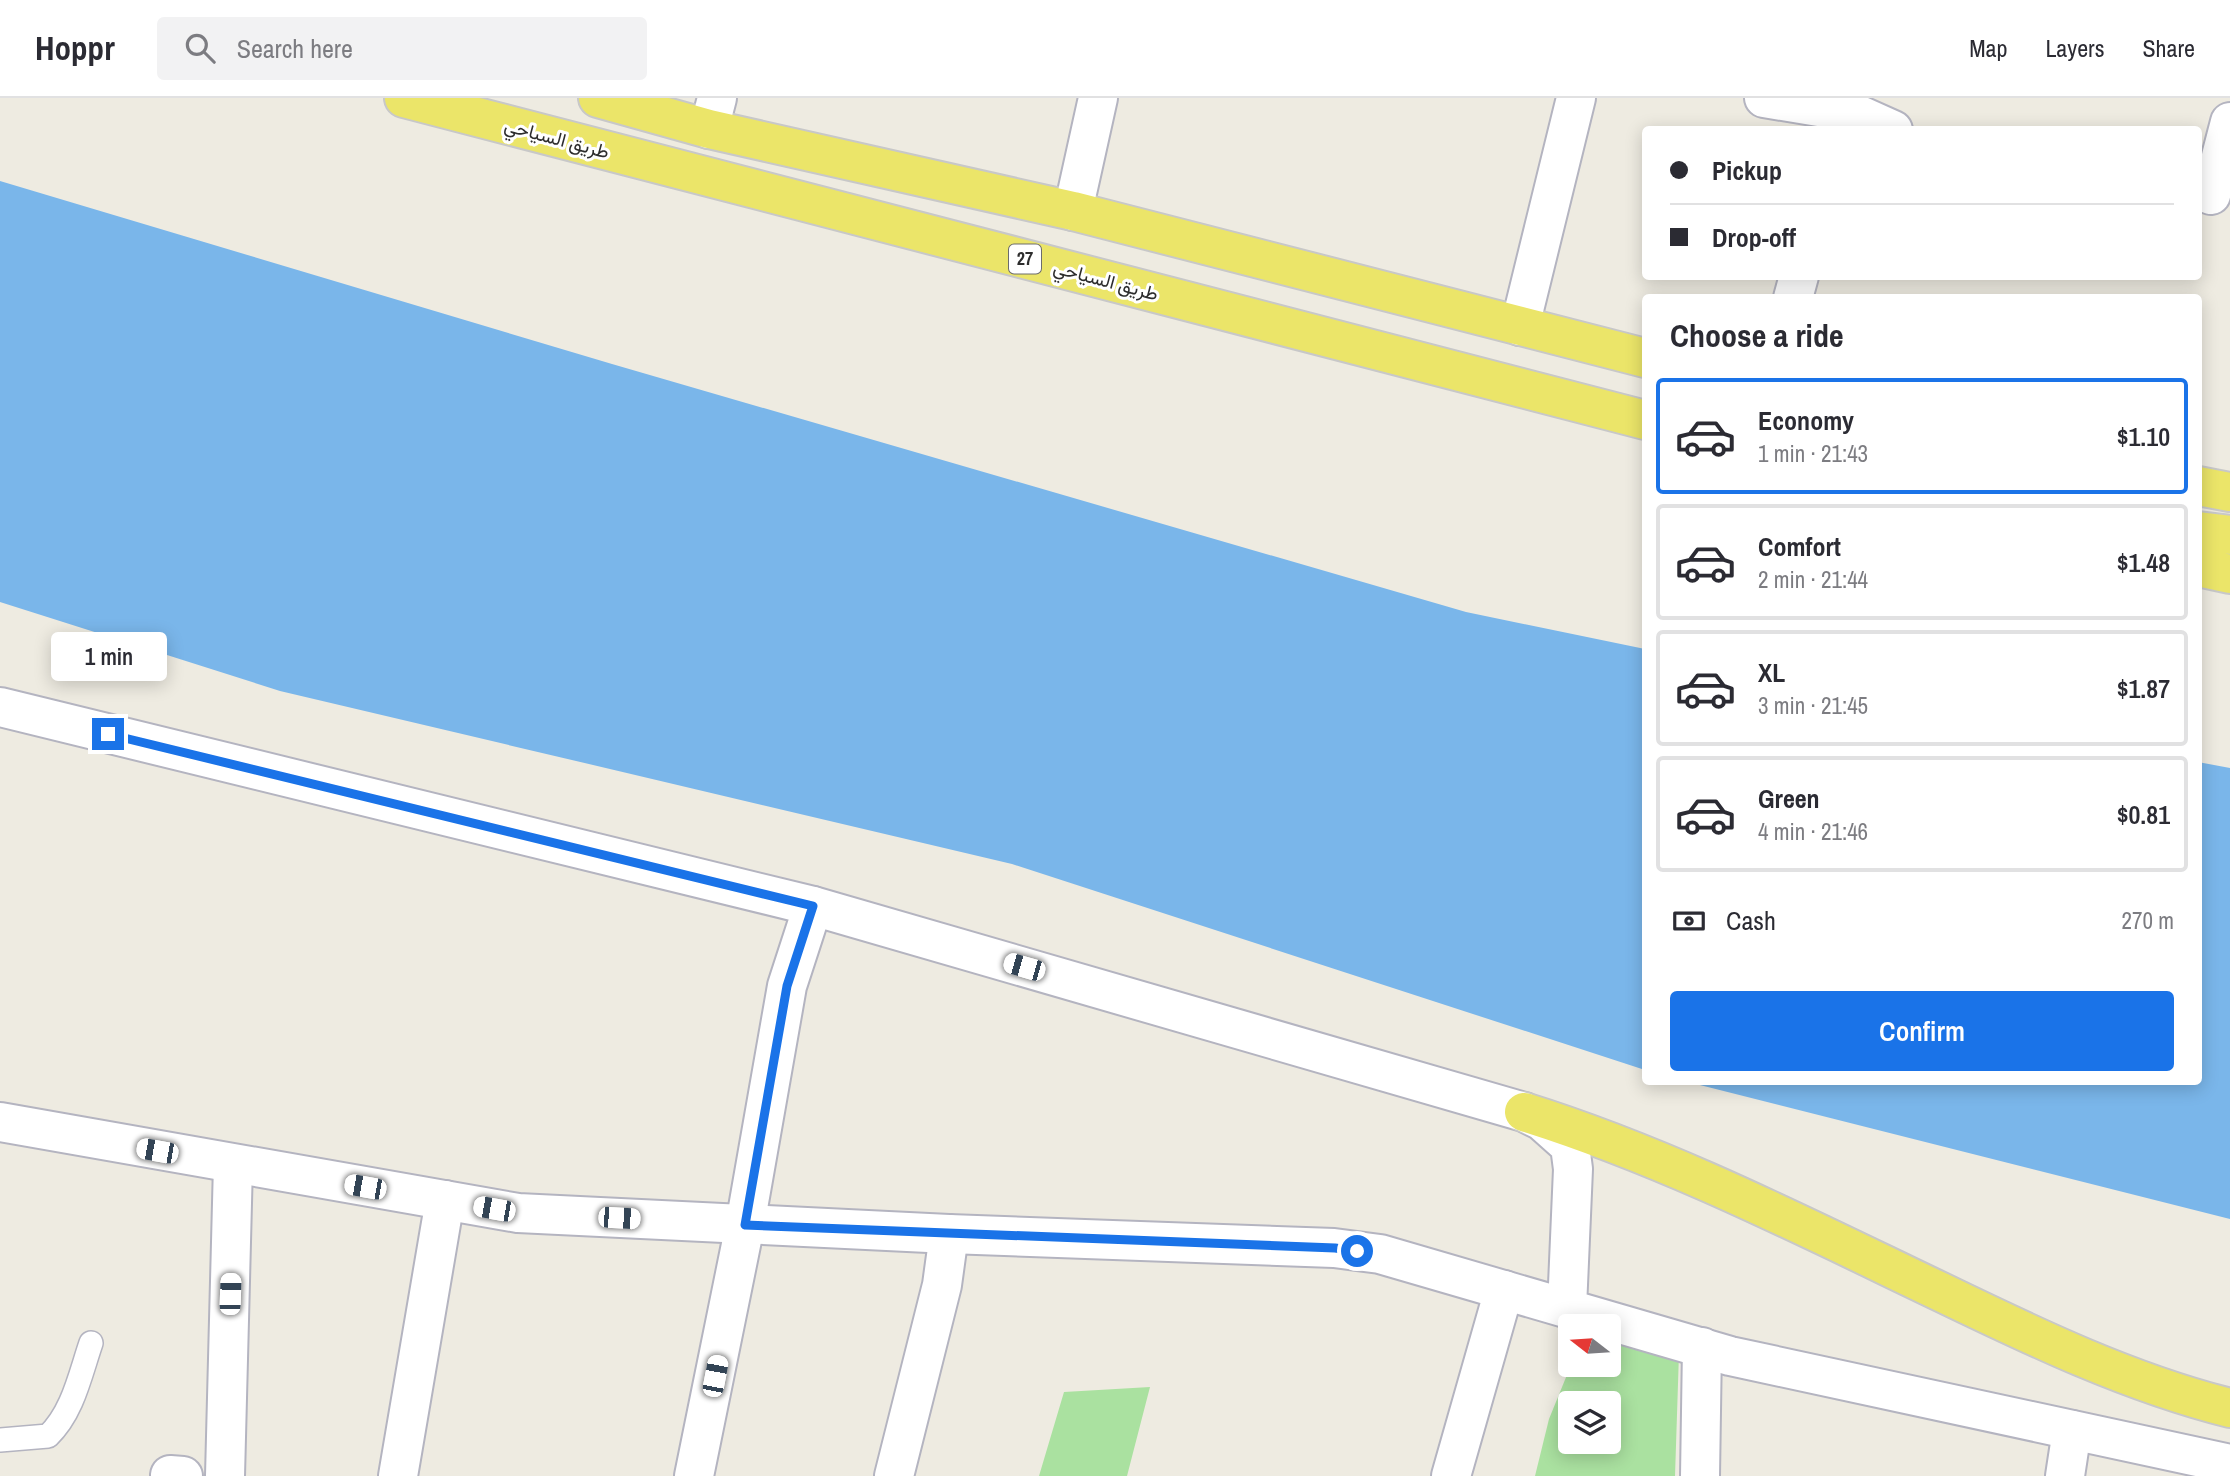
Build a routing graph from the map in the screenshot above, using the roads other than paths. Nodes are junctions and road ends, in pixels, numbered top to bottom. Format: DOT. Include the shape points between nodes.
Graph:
graph roads {
  1 [pos="404,98"];
  2 [pos="598,98"];
  3 [pos="1098,98"];
  4 [pos="1576,98"];
  5 [pos="1765,98"];
  6 [pos="713,114"];
  7 [pos="1855,114"];
  8 [pos="2230,122"];
  9 [pos="1884,126"];
  10 [pos="2213,195"];
  11 [pos="1073,211"];
  12 [pos="1520,326"];
  13 [pos="1642,357"];
  14 [pos="1502,383"];
  15 [pos="1640,419"];
  16 [pos="2202,487"];
  17 [pos="2230,492"];
  18 [pos="2202,532"];
  19 [pos="2230,535"];
  20 [pos="2202,568"];
  21 [pos="2230,574"];
  22 [pos="0,707"];
  23 [pos="813,906"];
  24 [pos="1524,1112"];
  25 [pos="0,1122"];
  26 [pos="233,1164"];
  27 [pos="444,1200"];
  28 [pos="745,1225"];
  29 [pos="949,1234"];
  30 [pos="1504,1290"];
  31 [pos="1567,1308"];
  32 [pos="91,1343"];
  33 [pos="1702,1347"];
  34 [pos="2230,1408"];
  35 [pos="2072,1430"];
  36 [pos="0,1440"];
  37 [pos="2230,1464"];
  38 [pos="225,1476"];
  39 [pos="398,1476"];
  40 [pos="694,1476"];
  41 [pos="894,1476"];
  42 [pos="1451,1476"];
  43 [pos="1700,1476"];
  44 [pos="2065,1476"];
  1 -- 14 [label="main road, طريق السياحي / 27"];
  2 -- 6 [label="main road"];
  3 -- 11 [label="street"];
  4 -- 12 [label="street"];
  5 -- 7 [label="street"];
  6 -- 11 [label="main road"];
  7 -- 9 [label="street"];
  8 -- 10 [label="street"];
  11 -- 12 [label="main road"];
  12 -- 13 [label="main road"];
  12 -- 14 [label="main road"];
  14 -- 15 [label="main road, طريق السياحي / 27"];
  16 -- 17 [label="main road"];
  18 -- 19 [label="main road"];
  20 -- 21 [label="main road"];
  22 -- 23 [label="street"];
  23 -- 24 [label="street"];
  23 -- 28 [label="street" via="787,986"];
  24 -- 31 [label="street" via="1570,1146"];
  24 -- 34 [label="main road" via="1575,1128 1744,1199 2092,1361"];
  25 -- 26 [label="street"];
  26 -- 27 [label="street"];
  26 -- 38 [label="street"];
  27 -- 28 [label="street" via="518,1213"];
  27 -- 39 [label="street"];
  28 -- 29 [label="street"];
  28 -- 40 [label="street"];
  29 -- 30 [label="street" via="1335,1248 1380,1254"];
  29 -- 41 [label="street" via="942,1285"];
  30 -- 31 [label="street"];
  30 -- 42 [label="street"];
  31 -- 33 [label="street"];
  32 -- 36 [label="lane" via="60,1424 48,1436"];
  33 -- 35 [label="street"];
  33 -- 43 [label="street"];
  35 -- 37 [label="street"];
  35 -- 44 [label="street"];
}
